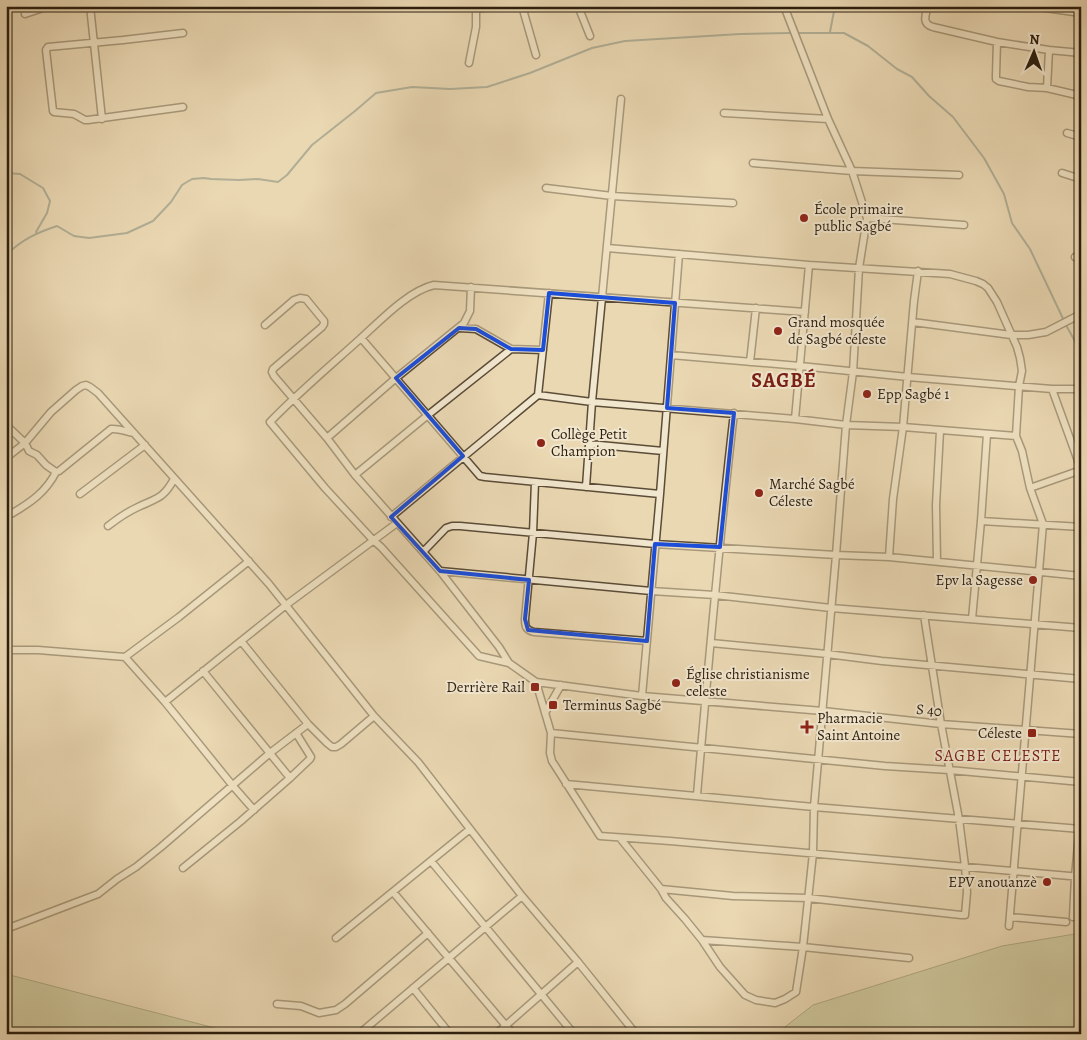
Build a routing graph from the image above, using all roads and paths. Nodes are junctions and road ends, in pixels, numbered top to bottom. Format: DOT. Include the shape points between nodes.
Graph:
graph roads {
  1 [pos="50,6"];
  2 [pos="90,6"];
  3 [pos="492,6"];
  4 [pos="522,6"];
  5 [pos="578,6"];
  6 [pos="784,6"];
  7 [pos="928,6"];
  8 [pos="1033,6"];
  9 [pos="476,8"];
  10 [pos="1078,10"];
  11 [pos="25,14"];
  12 [pos="183,33"];
  13 [pos="590,36"];
  14 [pos="94,42"];
  15 [pos="996,42"];
  16 [pos="1049,50"];
  17 [pos="1081,53"];
  18 [pos="536,55"];
  19 [pos="469,63"];
  20 [pos="1047,88"];
  21 [pos="1081,96"];
  22 [pos="621,99"];
  23 [pos="183,107"];
  24 [pos="724,113"];
  25 [pos="102,119"];
  26 [pos="828,119"];
  27 [pos="1067,133"];
  28 [pos="1081,137"];
  29 [pos="753,162"];
  30 [pos="852,171"];
  31 [pos="1062,174"];
  32 [pos="959,176"];
  33 [pos="1081,179"];
  34 [pos="546,188"];
  35 [pos="612,196"];
  36 [pos="733,203"];
  37 [pos="867,218"];
  38 [pos="964,225"];
  39 [pos="607,248"];
  40 [pos="680,254"];
  41 [pos="809,264"];
  42 [pos="859,268"];
  43 [pos="918,271"];
  44 [pos="471,287"];
  45 [pos="549,293"];
  46 [pos="602,297"];
  47 [pos="675,303"];
  48 [pos="756,308"];
  49 [pos="805,312"];
  50 [pos="1081,314"];
  51 [pos="913,322"];
  52 [pos="265,326"];
  53 [pos="459,328"];
  54 [pos="1012,335"];
  55 [pos="361,338"];
  56 [pos="511,349"];
  57 [pos="543,350"];
  58 [pos="671,355"];
  59 [pos="750,362"];
  60 [pos="800,366"];
  61 [pos="853,372"];
  62 [pos="908,377"];
  63 [pos="396,378"];
  64 [pos="1019,386"];
  65 [pos="1052,389"];
  66 [pos="1081,389"];
  67 [pos="538,395"];
  68 [pos="293,398"];
  69 [pos="592,402"];
  70 [pos="666,408"];
  71 [pos="734,413"];
  72 [pos="428,414"];
  73 [pos="795,418"];
  74 [pos="846,424"];
  75 [pos="6,426"];
  76 [pos="903,428"];
  77 [pos="940,431"];
  78 [pos="134,433"];
  79 [pos="987,434"];
  80 [pos="1016,436"];
  81 [pos="327,438"];
  82 [pos="25,443"];
  83 [pos="589,444"];
  84 [pos="145,445"];
  85 [pos="663,451"];
  86 [pos="463,456"];
  87 [pos="6,458"];
  88 [pos="1081,470"];
  89 [pos="56,472"];
  90 [pos="354,475"];
  91 [pos="174,479"];
  92 [pos="536,482"];
  93 [pos="586,487"];
  94 [pos="1030,488"];
  95 [pos="80,494"];
  96 [pos="660,494"];
  97 [pos="6,510"];
  98 [pos="391,517"];
  99 [pos="981,521"];
  100 [pos="397,523"];
  101 [pos="1043,524"];
  102 [pos="108,526"];
  103 [pos="1081,528"];
  104 [pos="533,533"];
  105 [pos="373,540"];
  106 [pos="656,544"];
  107 [pos="720,547"];
  108 [pos="423,552"];
  109 [pos="836,555"];
  110 [pos="890,557"];
  111 [pos="249,561"];
  112 [pos="937,561"];
  113 [pos="977,565"];
  114 [pos="440,572"];
  115 [pos="1040,572"];
  116 [pos="1081,576"];
  117 [pos="529,580"];
  118 [pos="651,591"];
  119 [pos="715,595"];
  120 [pos="286,605"];
  121 [pos="831,608"];
  122 [pos="924,615"];
  123 [pos="972,619"];
  124 [pos="1036,623"];
  125 [pos="1081,628"];
  126 [pos="241,640"];
  127 [pos="647,641"];
  128 [pos="711,643"];
  129 [pos="6,650"];
  130 [pos="827,654"];
  131 [pos="125,657"];
  132 [pos="509,663"];
  133 [pos="932,666"];
  134 [pos="203,671"];
  135 [pos="1030,675"];
  136 [pos="1081,679"];
  137 [pos="536,682"];
  138 [pos="562,686"];
  139 [pos="642,696"];
  140 [pos="705,701"];
  141 [pos="165,702"];
  142 [pos="823,711"];
  143 [pos="545,713"];
  144 [pos="374,716"];
  145 [pos="308,724"];
  146 [pos="941,724"];
  147 [pos="1026,730"];
  148 [pos="551,733"];
  149 [pos="296,734"];
  150 [pos="1081,734"];
  151 [pos="700,748"];
  152 [pos="270,753"];
  153 [pos="819,760"];
  154 [pos="949,770"];
  155 [pos="1022,777"];
  156 [pos="290,778"];
  157 [pos="1081,782"];
  158 [pos="566,784"];
  159 [pos="233,786"];
  160 [pos="697,795"];
  161 [pos="814,807"];
  162 [pos="254,810"];
  163 [pos="1081,812"];
  164 [pos="958,818"];
  165 [pos="1018,824"];
  166 [pos="470,829"];
  167 [pos="1080,829"];
  168 [pos="620,838"];
  169 [pos="813,853"];
  170 [pos="431,861"];
  171 [pos="966,866"];
  172 [pos="183,868"];
  173 [pos="1014,872"];
  174 [pos="1078,877"];
  175 [pos="660,889"];
  176 [pos="393,892"];
  177 [pos="522,896"];
  178 [pos="808,898"];
  179 [pos="1010,917"];
  180 [pos="1073,917"];
  181 [pos="1066,922"];
  182 [pos="1009,926"];
  183 [pos="485,928"];
  184 [pos="6,929"];
  185 [pos="428,933"];
  186 [pos="336,938"];
  187 [pos="702,940"];
  188 [pos="803,947"];
  189 [pos="448,958"];
  190 [pos="909,958"];
  191 [pos="578,962"];
  192 [pos="413,988"];
  193 [pos="541,994"];
  194 [pos="277,1004"];
  195 [pos="506,1026"];
  196 [pos="359,1034"];
  197 [pos="450,1034"];
  198 [pos="496,1034"];
  199 [pos="513,1034"];
  200 [pos="574,1034"];
  201 [pos="636,1034"];
  1 -- 11 [label="street"];
  2 -- 14 [label="street"];
  3 -- 9 [label="street"];
  4 -- 18 [label="street"];
  5 -- 13 [label="street"];
  6 -- 26 [label="street"];
  7 -- 15 [label="street" via="927,26"];
  8 -- 10 [label="street"];
  9 -- 19 [label="street"];
  12 -- 14 [label="street"];
  14 -- 25 [label="street"];
  14 -- 25 [label="street" via="48,46 46,50 53,111 74,114 85,120"];
  15 -- 16 [label="street"];
  15 -- 20 [label="street" via="996,79"];
  16 -- 17 [label="street"];
  16 -- 20 [label="street"];
  20 -- 21 [label="street"];
  22 -- 35 [label="street"];
  23 -- 25 [label="street"];
  24 -- 26 [label="street"];
  26 -- 30 [label="street"];
  27 -- 28 [label="street"];
  29 -- 30 [label="street"];
  30 -- 32 [label="street"];
  30 -- 37 [label="street"];
  31 -- 33 [label="street"];
  34 -- 35 [label="street"];
  35 -- 36 [label="street"];
  35 -- 39 [label="street"];
  37 -- 38 [label="street"];
  37 -- 42 [label="street"];
  39 -- 40 [label="street"];
  39 -- 46 [label="street"];
  40 -- 41 [label="street"];
  40 -- 47 [label="street"];
  41 -- 42 [label="street"];
  41 -- 49 [label="street"];
  42 -- 43 [label="street"];
  42 -- 61 [label="street"];
  43 -- 51 [label="street"];
  43 -- 54 [label="street" via="950,274 983,284 997,302"];
  44 -- 45 [label="street"];
  44 -- 53 [label="street" via="470,311"];
  44 -- 55 [label="street" via="427,286"];
  45 -- 46 [label="street"];
  45 -- 57 [label="street"];
  46 -- 47 [label="street"];
  46 -- 69 [label="street"];
  47 -- 48 [label="street"];
  47 -- 58 [label="street"];
  48 -- 49 [label="street"];
  48 -- 59 [label="street"];
  49 -- 60 [label="street"];
  50 -- 54 [label="street" via="1046,332"];
  51 -- 54 [label="street"];
  51 -- 62 [label="street"];
  52 -- 68 [label="street" via="300,298 306,299 324,321 322,327 273,369 272,372"];
  53 -- 56 [label="street" via="476,329"];
  53 -- 63 [label="street"];
  54 -- 64 [label="street" via="1022,366"];
  55 -- 63 [label="street"];
  55 -- 68 [label="street"];
  56 -- 57 [label="street"];
  56 -- 72 [label="street"];
  57 -- 67 [label="street"];
  58 -- 59 [label="street"];
  58 -- 70 [label="street"];
  59 -- 60 [label="street"];
  60 -- 61 [label="street"];
  60 -- 73 [label="street"];
  61 -- 62 [label="street"];
  61 -- 74 [label="street"];
  62 -- 64 [label="street"];
  62 -- 76 [label="street"];
  63 -- 72 [label="street"];
  63 -- 81 [label="street"];
  64 -- 65 [label="street"];
  64 -- 80 [label="street"];
  65 -- 66 [label="street"];
  65 -- 88 [label="street"];
  67 -- 69 [label="street"];
  67 -- 86 [label="street"];
  68 -- 81 [label="street"];
  68 -- 105 [label="street" via="270,422"];
  69 -- 70 [label="street"];
  69 -- 83 [label="street"];
  70 -- 71 [label="street"];
  70 -- 85 [label="street"];
  71 -- 73 [label="street"];
  71 -- 107 [label="street"];
  72 -- 86 [label="street"];
  72 -- 90 [label="street"];
  73 -- 74 [label="street"];
  74 -- 76 [label="street"];
  74 -- 109 [label="street"];
  75 -- 82 [label="street"];
  76 -- 77 [label="street"];
  76 -- 110 [label="street" via="893,499"];
  77 -- 79 [label="street"];
  77 -- 112 [label="street"];
  78 -- 82 [label="street" via="98,393 86,385 51,412"];
  78 -- 84 [label="street"];
  78 -- 89 [label="street" via="111,430"];
  79 -- 80 [label="street"];
  79 -- 99 [label="street"];
  80 -- 94 [label="street"];
  81 -- 90 [label="street"];
  82 -- 87 [label="street"];
  82 -- 89 [label="street" via="29,451"];
  83 -- 85 [label="street"];
  83 -- 93 [label="street"];
  84 -- 91 [label="street"];
  84 -- 95 [label="street"];
  85 -- 96 [label="street"];
  86 -- 92 [label="street" via="484,478"];
  86 -- 98 [label="street"];
  88 -- 94 [label="street"];
  89 -- 97 [label="street" via="47,488 32,501 10,514"];
  90 -- 98 [label="street"];
  91 -- 102 [label="street" via="159,498"];
  91 -- 111 [label="street"];
  92 -- 93 [label="street"];
  92 -- 104 [label="street"];
  93 -- 96 [label="street"];
  94 -- 101 [label="street"];
  96 -- 106 [label="street"];
  98 -- 100 [label="street"];
  99 -- 101 [label="street"];
  99 -- 113 [label="street"];
  100 -- 105 [label="street"];
  100 -- 108 [label="street"];
  101 -- 103 [label="street"];
  101 -- 115 [label="street"];
  104 -- 106 [label="street"];
  104 -- 108 [label="street" via="452,526 446,528"];
  104 -- 117 [label="street"];
  105 -- 120 [label="street"];
  105 -- 132 [label="street" via="479,656"];
  106 -- 107 [label="street"];
  106 -- 118 [label="street"];
  107 -- 109 [label="street"];
  107 -- 119 [label="street"];
  108 -- 114 [label="street"];
  109 -- 110 [label="street"];
  109 -- 121 [label="street"];
  110 -- 112 [label="street"];
  111 -- 120 [label="street"];
  111 -- 131 [label="street"];
  112 -- 113 [label="street"];
  113 -- 115 [label="street"];
  113 -- 123 [label="street"];
  114 -- 117 [label="street"];
  114 -- 132 [label="street"];
  115 -- 116 [label="street"];
  115 -- 124 [label="street"];
  117 -- 118 [label="street"];
  117 -- 127 [label="street" via="525,619 528,630"];
  118 -- 119 [label="street"];
  118 -- 127 [label="street"];
  119 -- 121 [label="street"];
  119 -- 128 [label="street"];
  120 -- 126 [label="street"];
  120 -- 144 [label="street"];
  121 -- 122 [label="street"];
  121 -- 130 [label="street"];
  122 -- 123 [label="street"];
  122 -- 133 [label="street"];
  123 -- 124 [label="street"];
  124 -- 125 [label="street"];
  124 -- 135 [label="street"];
  126 -- 134 [label="street"];
  126 -- 145 [label="street"];
  127 -- 139 [label="street"];
  128 -- 130 [label="street"];
  128 -- 140 [label="street"];
  129 -- 131 [label="street"];
  130 -- 133 [label="street"];
  130 -- 142 [label="street"];
  131 -- 141 [label="street"];
  132 -- 137 [label="street"];
  133 -- 135 [label="street"];
  133 -- 146 [label="street"];
  134 -- 141 [label="street"];
  134 -- 152 [label="street"];
  135 -- 136 [label="street"];
  135 -- 147 [label="street"];
  137 -- 138 [label="street, S 40"];
  137 -- 143 [label="street"];
  138 -- 139 [label="street, S 40"];
  138 -- 143 [label="street"];
  139 -- 140 [label="street, S 40"];
  140 -- 142 [label="street, S 40"];
  140 -- 151 [label="street"];
  141 -- 159 [label="street"];
  142 -- 146 [label="street, S 40"];
  142 -- 153 [label="street"];
  143 -- 148 [label="street"];
  144 -- 145 [label="street" via="336,747 327,743"];
  144 -- 166 [label="street" via="418,762"];
  145 -- 149 [label="street"];
  146 -- 147 [label="street, S 40"];
  146 -- 154 [label="street"];
  147 -- 150 [label="street, S 40"];
  147 -- 155 [label="street"];
  148 -- 151 [label="street"];
  148 -- 158 [label="street" via="552,761"];
  149 -- 152 [label="street"];
  149 -- 156 [label="street" via="311,757"];
  151 -- 153 [label="street"];
  151 -- 160 [label="street"];
  152 -- 156 [label="street"];
  152 -- 159 [label="street"];
  153 -- 154 [label="street"];
  153 -- 161 [label="street"];
  154 -- 155 [label="street"];
  154 -- 164 [label="street"];
  155 -- 157 [label="street"];
  155 -- 165 [label="street"];
  156 -- 162 [label="street"];
  158 -- 160 [label="street"];
  158 -- 168 [label="street" via="600,836"];
  159 -- 162 [label="street"];
  159 -- 184 [label="street" via="149,857 98,894"];
  160 -- 161 [label="street"];
  161 -- 164 [label="street"];
  161 -- 169 [label="street"];
  162 -- 172 [label="street"];
  163 -- 167 [label="street"];
  164 -- 165 [label="street"];
  164 -- 171 [label="street"];
  165 -- 167 [label="street"];
  165 -- 173 [label="street"];
  166 -- 170 [label="street"];
  166 -- 177 [label="street"];
  167 -- 174 [label="street"];
  168 -- 169 [label="street"];
  168 -- 175 [label="street"];
  169 -- 171 [label="street"];
  169 -- 178 [label="street"];
  170 -- 176 [label="street"];
  170 -- 183 [label="street"];
  171 -- 173 [label="street"];
  171 -- 178 [label="street" via="964,916"];
  173 -- 174 [label="street"];
  173 -- 179 [label="street"];
  174 -- 180 [label="street"];
  175 -- 178 [label="street" via="733,896"];
  175 -- 187 [label="street"];
  176 -- 185 [label="street"];
  176 -- 186 [label="street"];
  177 -- 183 [label="street"];
  177 -- 191 [label="street"];
  178 -- 188 [label="street"];
  179 -- 181 [label="street"];
  179 -- 182 [label="street"];
  183 -- 189 [label="street"];
  183 -- 193 [label="street"];
  185 -- 189 [label="street"];
  185 -- 194 [label="street" via="336,1010 319,1013 301,1006"];
  187 -- 188 [label="street"];
  187 -- 188 [label="street" via="745,995 775,1003 796,992"];
  188 -- 190 [label="street"];
  189 -- 192 [label="street"];
  189 -- 195 [label="street"];
  191 -- 193 [label="street"];
  191 -- 201 [label="street"];
  192 -- 196 [label="street"];
  192 -- 197 [label="street"];
  193 -- 195 [label="street"];
  193 -- 200 [label="street"];
  195 -- 198 [label="street"];
  195 -- 199 [label="street"];
}
